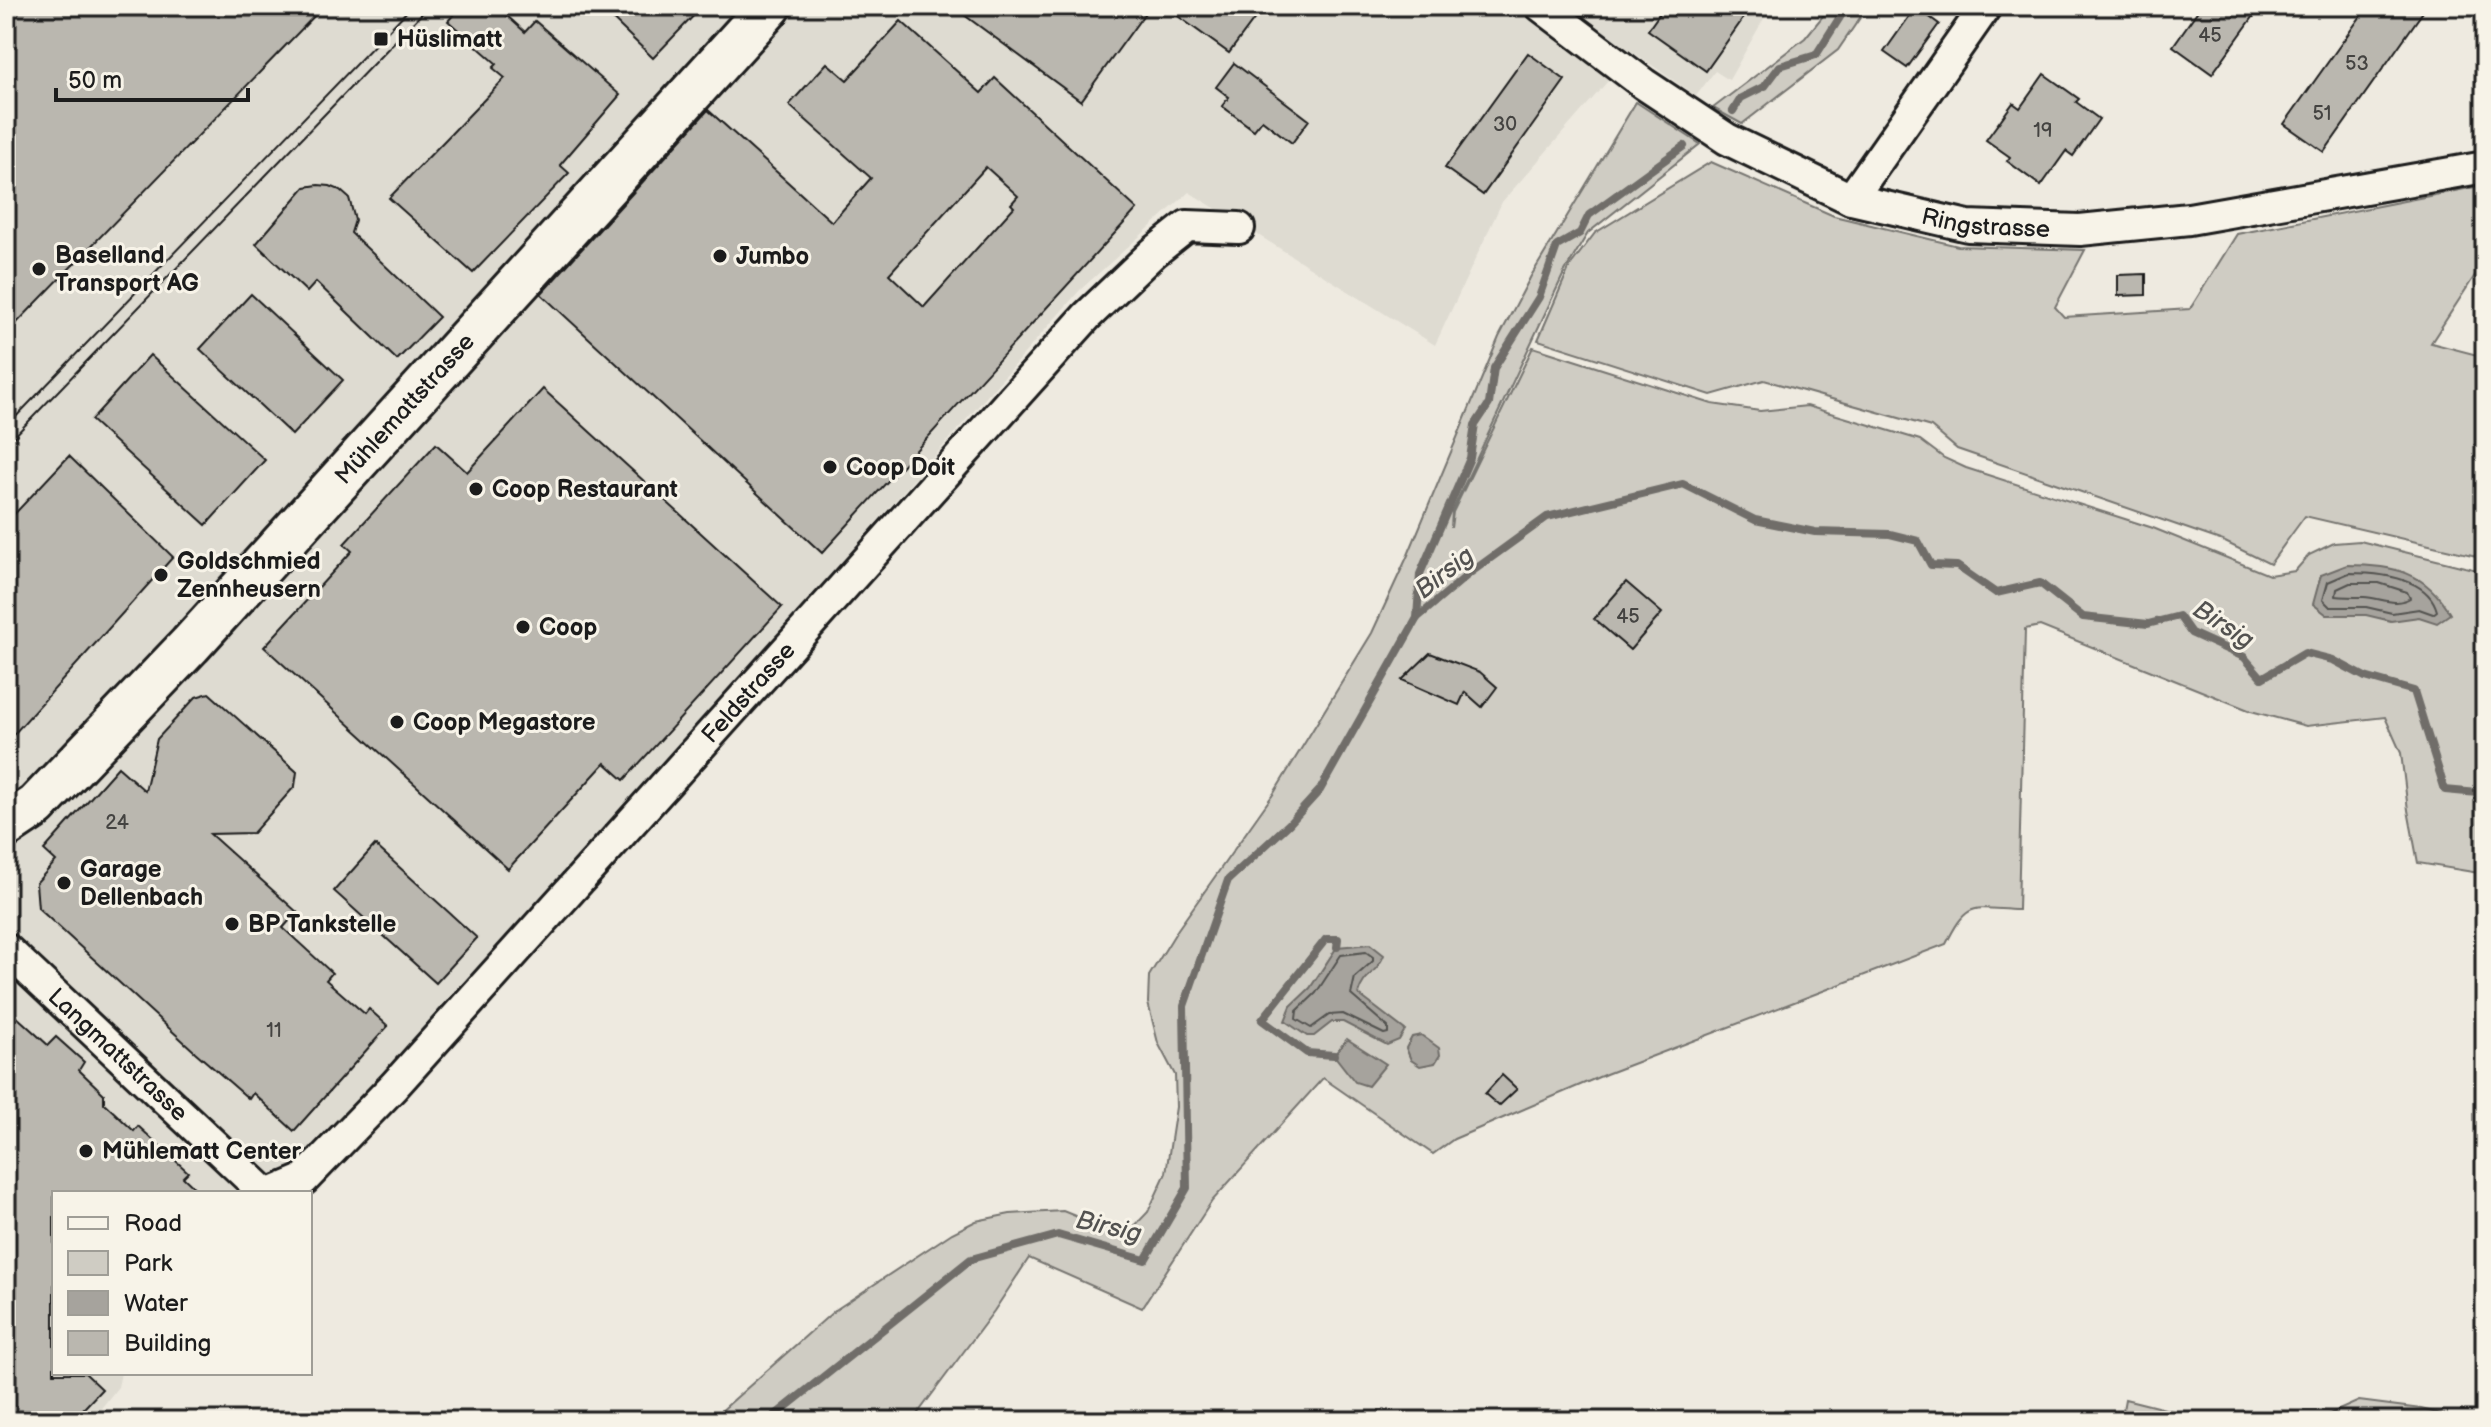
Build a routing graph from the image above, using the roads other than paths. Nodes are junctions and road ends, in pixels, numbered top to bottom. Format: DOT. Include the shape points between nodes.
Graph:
graph roads {
  1 [pos="770,6"];
  2 [pos="1541,6"];
  3 [pos="1986,6"];
  4 [pos="2485,167"];
  5 [pos="1851,199"];
  6 [pos="1239,228"];
  7 [pos="21,816"];
  8 [pos="6,859"];
  9 [pos="6,949"];
  10 [pos="263,1191"];
  11 [pos="277,1191"];
  1 -- 7 [label="main road, Mühlemattstrasse" via="200,633"];
  2 -- 5 [label="street, Ringstrasse" via="1727,139"];
  3 -- 5 [label="street"];
  4 -- 5 [label="street, Ringstrasse" via="2189,219 2080,230 1968,226"];
  6 -- 11 [label="street, Feldstrasse" via="1187,226 1087,316 394,1086 303,1180"];
  7 -- 8 [label="main road, Mühlemattstrasse"];
  9 -- 10 [label="street, Langmattstrasse"];
}
